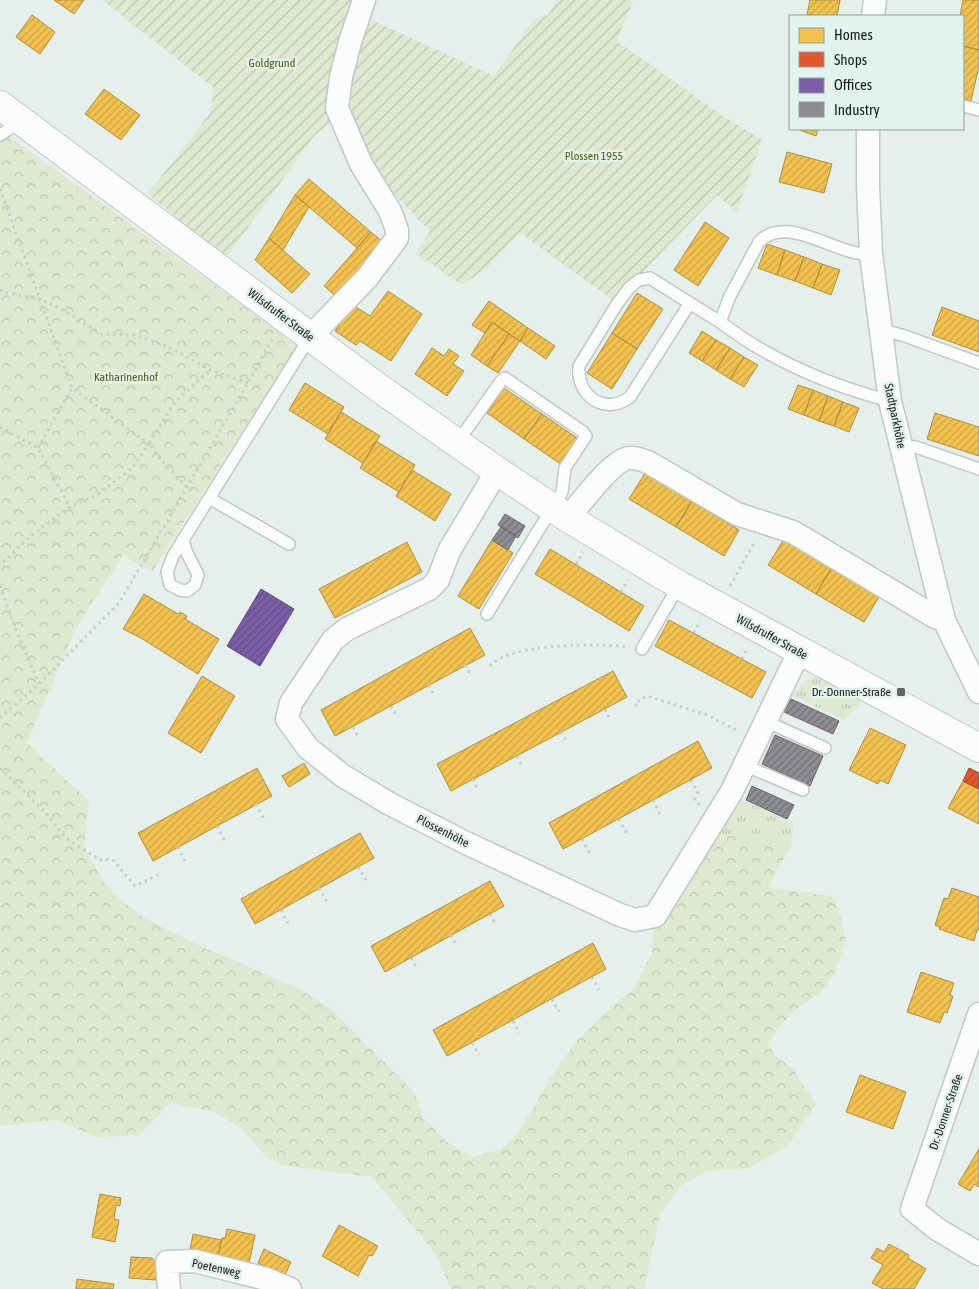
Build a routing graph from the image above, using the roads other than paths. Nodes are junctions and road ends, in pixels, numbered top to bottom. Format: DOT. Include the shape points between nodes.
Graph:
graph roads {
  1 [pos="364,0"];
  2 [pos="874,0"];
  3 [pos="873,15"];
  4 [pos="0,105"];
  5 [pos="964,106"];
  6 [pos="979,110"];
  7 [pos="11,128"];
  8 [pos="868,130"];
  9 [pos="871,254"];
  10 [pos="690,303"];
  11 [pos="720,322"];
  12 [pos="879,329"];
  13 [pos="310,337"];
  14 [pos="979,363"];
  15 [pos="890,401"];
  16 [pos="457,443"];
  17 [pos="901,446"];
  18 [pos="979,469"];
  19 [pos="497,471"];
  20 [pos="209,498"];
  21 [pos="561,513"];
  22 [pos="183,539"];
  23 [pos="289,544"];
  24 [pos="679,585"];
  25 [pos="487,614"];
  26 [pos="944,620"];
  27 [pos="642,649"];
  28 [pos="799,652"];
  29 [pos="979,692"];
  30 [pos="760,731"];
  31 [pos="825,748"];
  32 [pos="979,748"];
  33 [pos="744,765"];
  34 [pos="803,790"];
  35 [pos="979,1014"];
  36 [pos="979,1254"];
  37 [pos="169,1289"];
  38 [pos="290,1289"];
  1 -- 13 [label="street" via="341,77 337,108 361,164 390,211 397,238 366,278"];
  2 -- 3 [label="street"];
  4 -- 7 [label="main road, Wilsdruffer Straße"];
  5 -- 6 [label="lane"];
  7 -- 13 [label="main road, Wilsdruffer Straße"];
  8 -- 9 [label="street, Stadtparkhöhe"];
  9 -- 11 [label="lane" via="842,250 795,233 774,231 765,235 730,296"];
  9 -- 12 [label="street, Stadtparkhöhe"];
  10 -- 10 [label="lane" via="630,397 621,403 608,405 591,398 578,378 579,366 630,287 650,278"];
  10 -- 11 [label="lane"];
  11 -- 15 [label="lane" via="755,347 804,371"];
  12 -- 14 [label="lane"];
  12 -- 15 [label="street, Stadtparkhöhe"];
  13 -- 16 [label="main road, Wilsdruffer Straße"];
  13 -- 20 [label="lane"];
  15 -- 17 [label="street, Stadtparkhöhe"];
  16 -- 19 [label="main road, Wilsdruffer Straße"];
  16 -- 21 [label="lane" via="505,378 586,436 565,468"];
  17 -- 18 [label="lane" via="916,447"];
  17 -- 26 [label="street, Stadtparkhöhe"];
  19 -- 21 [label="main road, Wilsdruffer Straße"];
  19 -- 33 [label="street, Plossenhöhe" via="449,551 438,580 428,589 347,628 333,640 291,703 287,719 308,748 343,776 390,804 482,851 635,920 655,916 732,791"];
  20 -- 22 [label="lane"];
  20 -- 23 [label="lane"];
  21 -- 24 [label="main road, Wilsdruffer Straße"];
  21 -- 25 [label="lane"];
  21 -- 26 [label="street" via="620,461 637,458 736,514 793,532"];
  24 -- 27 [label="lane"];
  24 -- 28 [label="main road, Wilsdruffer Straße"];
  26 -- 29 [label="street, Stadtparkhöhe"];
  28 -- 30 [label="street, Plossenhöhe"];
  28 -- 32 [label="main road, Wilsdruffer Straße"];
  30 -- 31 [label="lane"];
  30 -- 33 [label="street, Plossenhöhe"];
  33 -- 34 [label="lane"];
  35 -- 36 [label="street, Dr.-Donner-Straße" via="912,1210"];
  37 -- 38 [label="street, Poetenweg" via="167,1262 194,1262 266,1279"];
}
